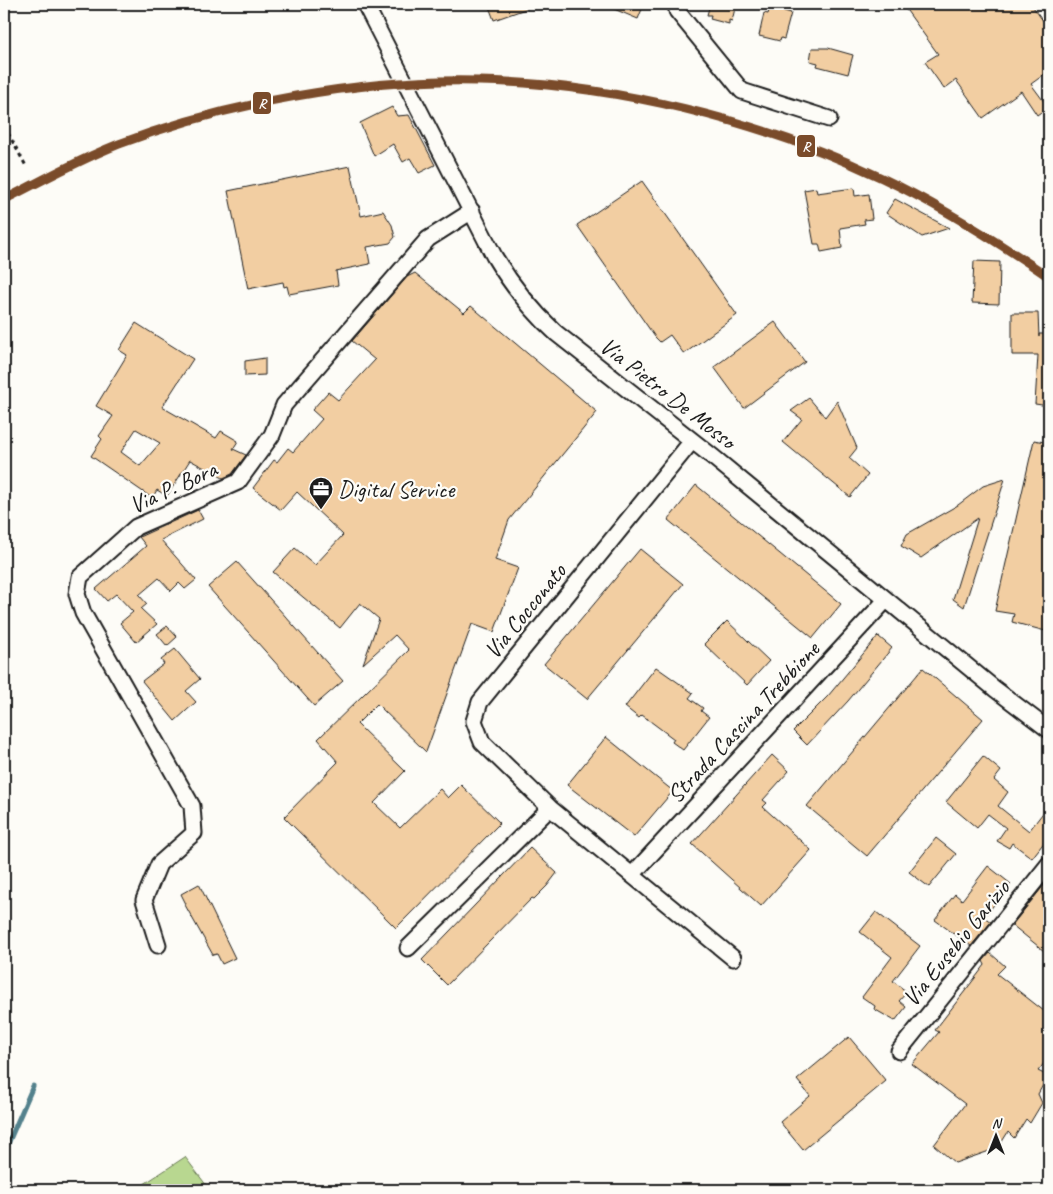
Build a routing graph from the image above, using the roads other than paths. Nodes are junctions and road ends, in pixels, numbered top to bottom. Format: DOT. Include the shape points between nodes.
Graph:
graph roads {
  1 [pos="365,4"];
  2 [pos="677,4"];
  3 [pos="829,119"];
  4 [pos="472,211"];
  5 [pos="692,441"];
  6 [pos="886,600"];
  7 [pos="1049,730"];
  8 [pos="550,808"];
  9 [pos="1049,864"];
  10 [pos="632,875"];
  11 [pos="158,945"];
  12 [pos="408,948"];
  13 [pos="733,958"];
  14 [pos="899,1051"];
  1 -- 4 [label="street, Via Pietro De Mosso"];
  2 -- 3 [label="street" via="677,11 742,91"];
  4 -- 5 [label="street, Via Pietro De Mosso" via="513,288 533,312"];
  4 -- 11 [label="street, Via P. Bora" via="428,239 284,405 272,435 238,482 136,527 80,577 77,594 83,613 192,806 194,833 159,864 144,900"];
  5 -- 6 [label="street, Via Pietro De Mosso"];
  5 -- 8 [label="street, Via Cocconato" via="480,702 474,721 482,742"];
  6 -- 7 [label="street, Via Pietro De Mosso"];
  6 -- 10 [label="street, Strada Cascina Trebbione"];
  8 -- 10 [label="street"];
  8 -- 12 [label="street"];
  9 -- 14 [label="street, Via Eusebio Garizio"];
  10 -- 13 [label="street"];
}
